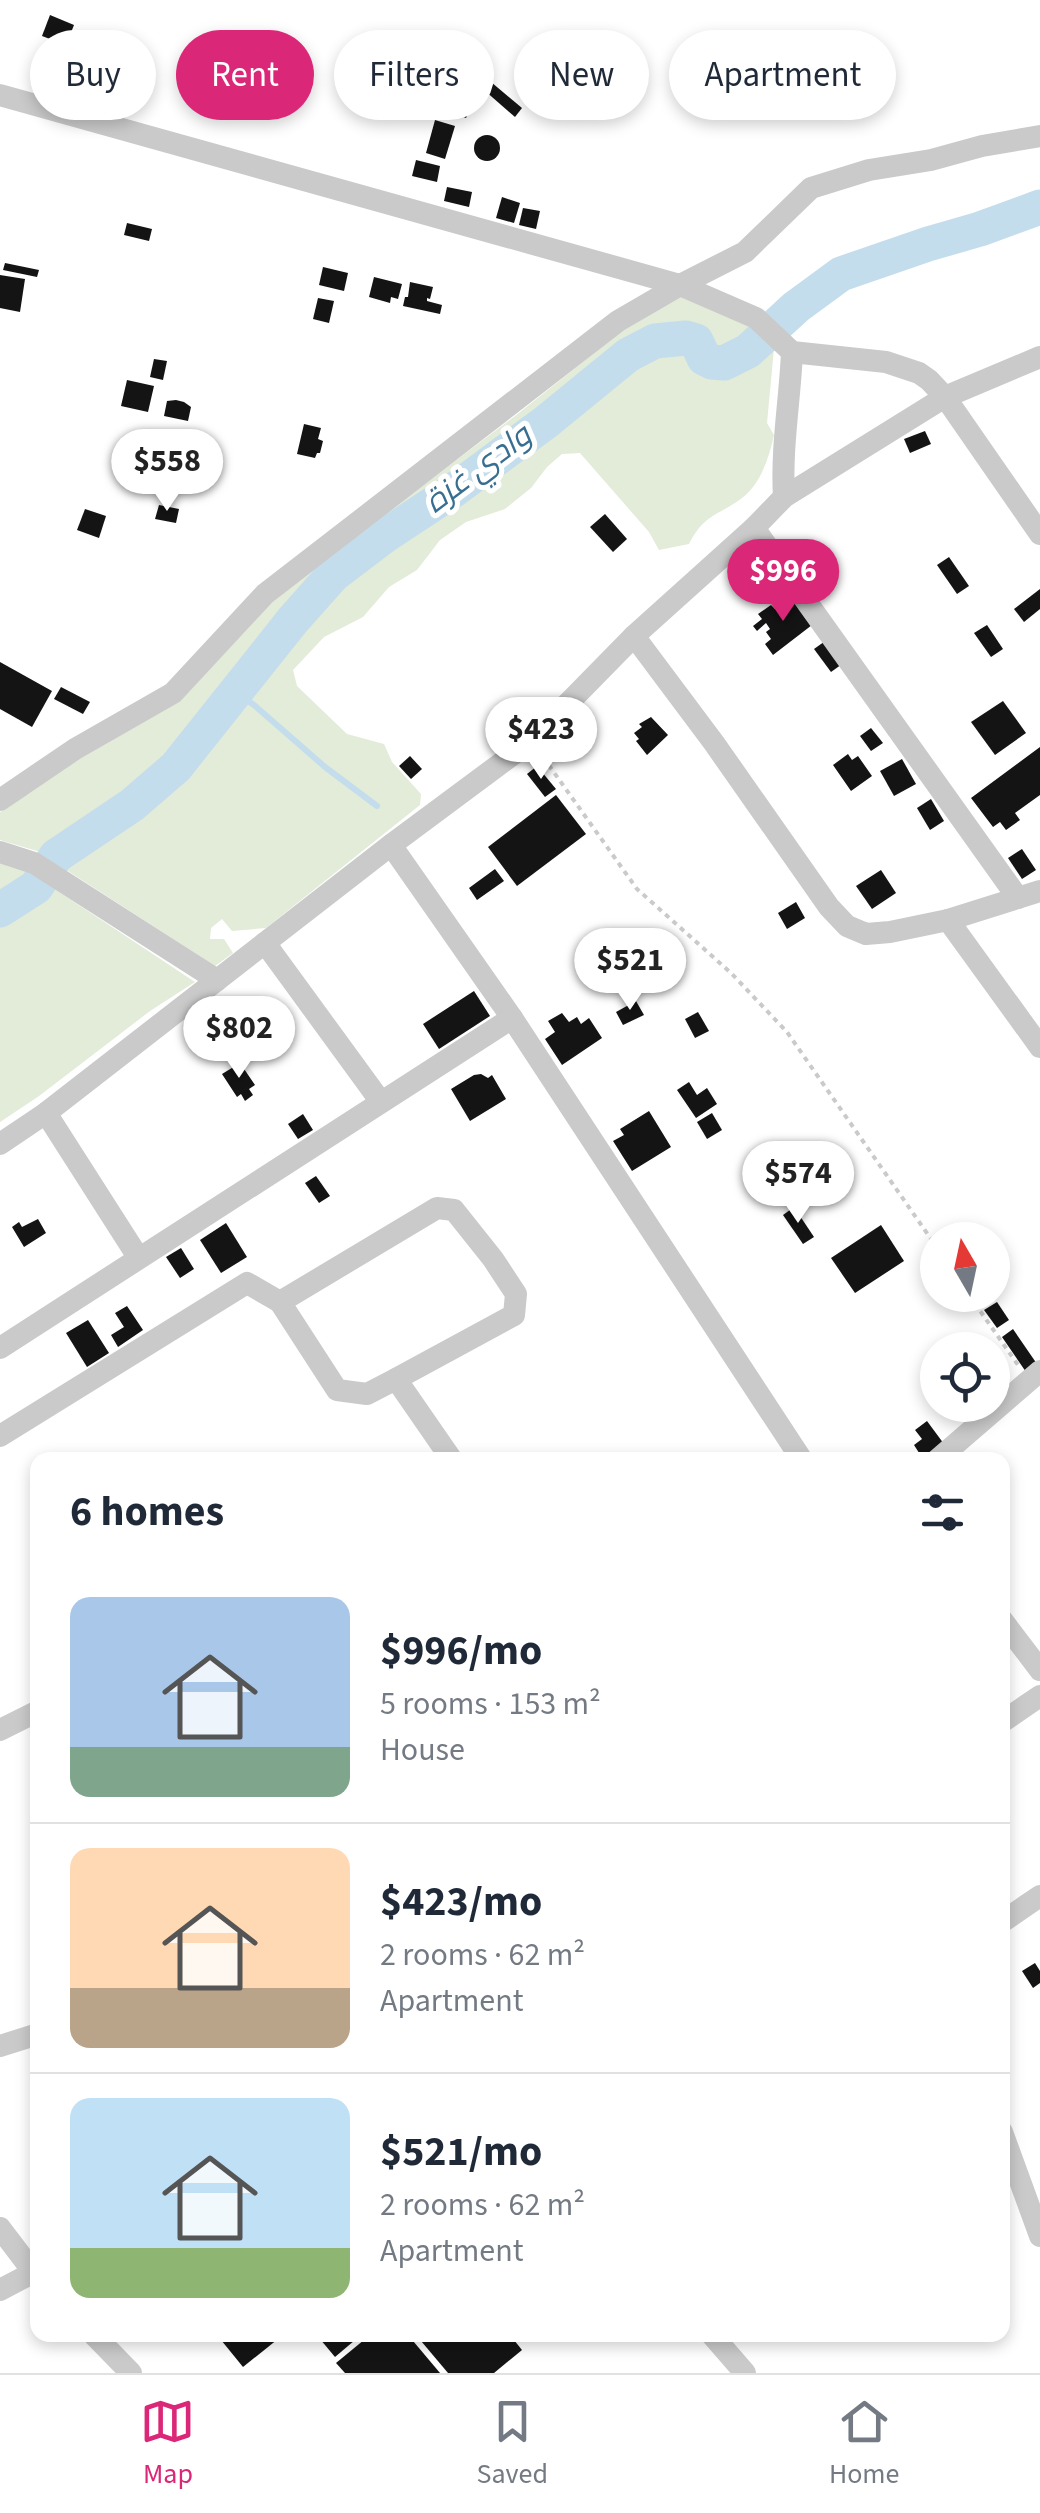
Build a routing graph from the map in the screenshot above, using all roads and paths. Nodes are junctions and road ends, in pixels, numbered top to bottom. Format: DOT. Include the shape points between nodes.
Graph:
graph roads {
  1 [pos="0,95"];
  2 [pos="1040,136"];
  3 [pos="680,285"];
  4 [pos="788,347"];
  5 [pos="1040,357"];
  6 [pos="945,397"];
  7 [pos="784,496"];
  8 [pos="754,528"];
  9 [pos="1040,534"];
  10 [pos="634,636"];
  11 [pos="532,741"];
  12 [pos="0,800"];
  13 [pos="391,845"];
  14 [pos="0,852"];
  15 [pos="1029,894"];
  16 [pos="948,920"];
  17 [pos="264,943"];
  18 [pos="217,980"];
  19 [pos="512,1018"];
  20 [pos="1040,1047"];
  21 [pos="381,1102"];
  22 [pos="46,1113"];
  23 [pos="0,1144"];
  24 [pos="920,1223"];
  25 [pos="138,1257"];
  26 [pos="280,1302"];
  27 [pos="983,1312"];
  28 [pos="0,1348"];
  29 [pos="1034,1376"];
  30 [pos="396,1379"];
  31 [pos="0,1436"];
  32 [pos="446,1452"];
  33 [pos="797,1452"];
  34 [pos="946,1452"];
  35 [pos="1010,1630"];
  36 [pos="1039,1667"];
  37 [pos="1040,1696"];
  38 [pos="30,1715"];
  39 [pos="1010,1717"];
  40 [pos="0,1730"];
  41 [pos="1040,1896"];
  42 [pos="1010,1917"];
  43 [pos="30,2037"];
  44 [pos="0,2046"];
  45 [pos="1010,2144"];
  46 [pos="1010,2152"];
  47 [pos="1040,2178"];
  48 [pos="0,2228"];
  49 [pos="1040,2236"];
  50 [pos="30,2266"];
  51 [pos="30,2276"];
  52 [pos="0,2290"];
  53 [pos="101,2342"];
  54 [pos="718,2342"];
  55 [pos="131,2373"];
  56 [pos="745,2373"];
  1 -- 3 [label="street"];
  2 -- 3 [label="street" via="811,188 744,252"];
  3 -- 4 [label="street" via="756,318"];
  3 -- 12 [label="street" via="618,321 265,594 173,693"];
  4 -- 6 [label="street" via="919,372"];
  4 -- 7 [label="street"];
  5 -- 6 [label="street"];
  6 -- 7 [label="street"];
  6 -- 9 [label="street"];
  7 -- 8 [label="street"];
  8 -- 10 [label="street"];
  8 -- 15 [label="street"];
  10 -- 11 [label="street"];
  10 -- 16 [label="street" via="847,926 866,934"];
  11 -- 13 [label="street"];
  11 -- 24 [label="path" via="637,889 787,1032"];
  13 -- 17 [label="street"];
  13 -- 19 [label="street"];
  14 -- 18 [label="street" via="34,864"];
  15 -- 16 [label="street"];
  16 -- 20 [label="street"];
  17 -- 18 [label="street"];
  17 -- 21 [label="street"];
  18 -- 22 [label="street"];
  19 -- 21 [label="street"];
  19 -- 33 [label="street"];
  21 -- 25 [label="street"];
  22 -- 23 [label="street"];
  22 -- 25 [label="street"];
  25 -- 28 [label="street"];
  26 -- 30 [label="street" via="337,1390 367,1394"];
  26 -- 30 [label="street" via="437,1208 454,1210 516,1294 514,1315"];
  26 -- 31 [label="street" via="246,1283"];
  27 -- 29 [label="path"];
  29 -- 34 [label="street"];
  30 -- 32 [label="street"];
  35 -- 36 [label="street"];
  37 -- 39 [label="street"];
  38 -- 40 [label="street"];
  41 -- 42 [label="street"];
  43 -- 44 [label="street"];
  45 -- 47 [label="street"];
  46 -- 49 [label="street"];
  48 -- 50 [label="street"];
  51 -- 52 [label="street"];
  53 -- 55 [label="street"];
  54 -- 56 [label="street"];
}
